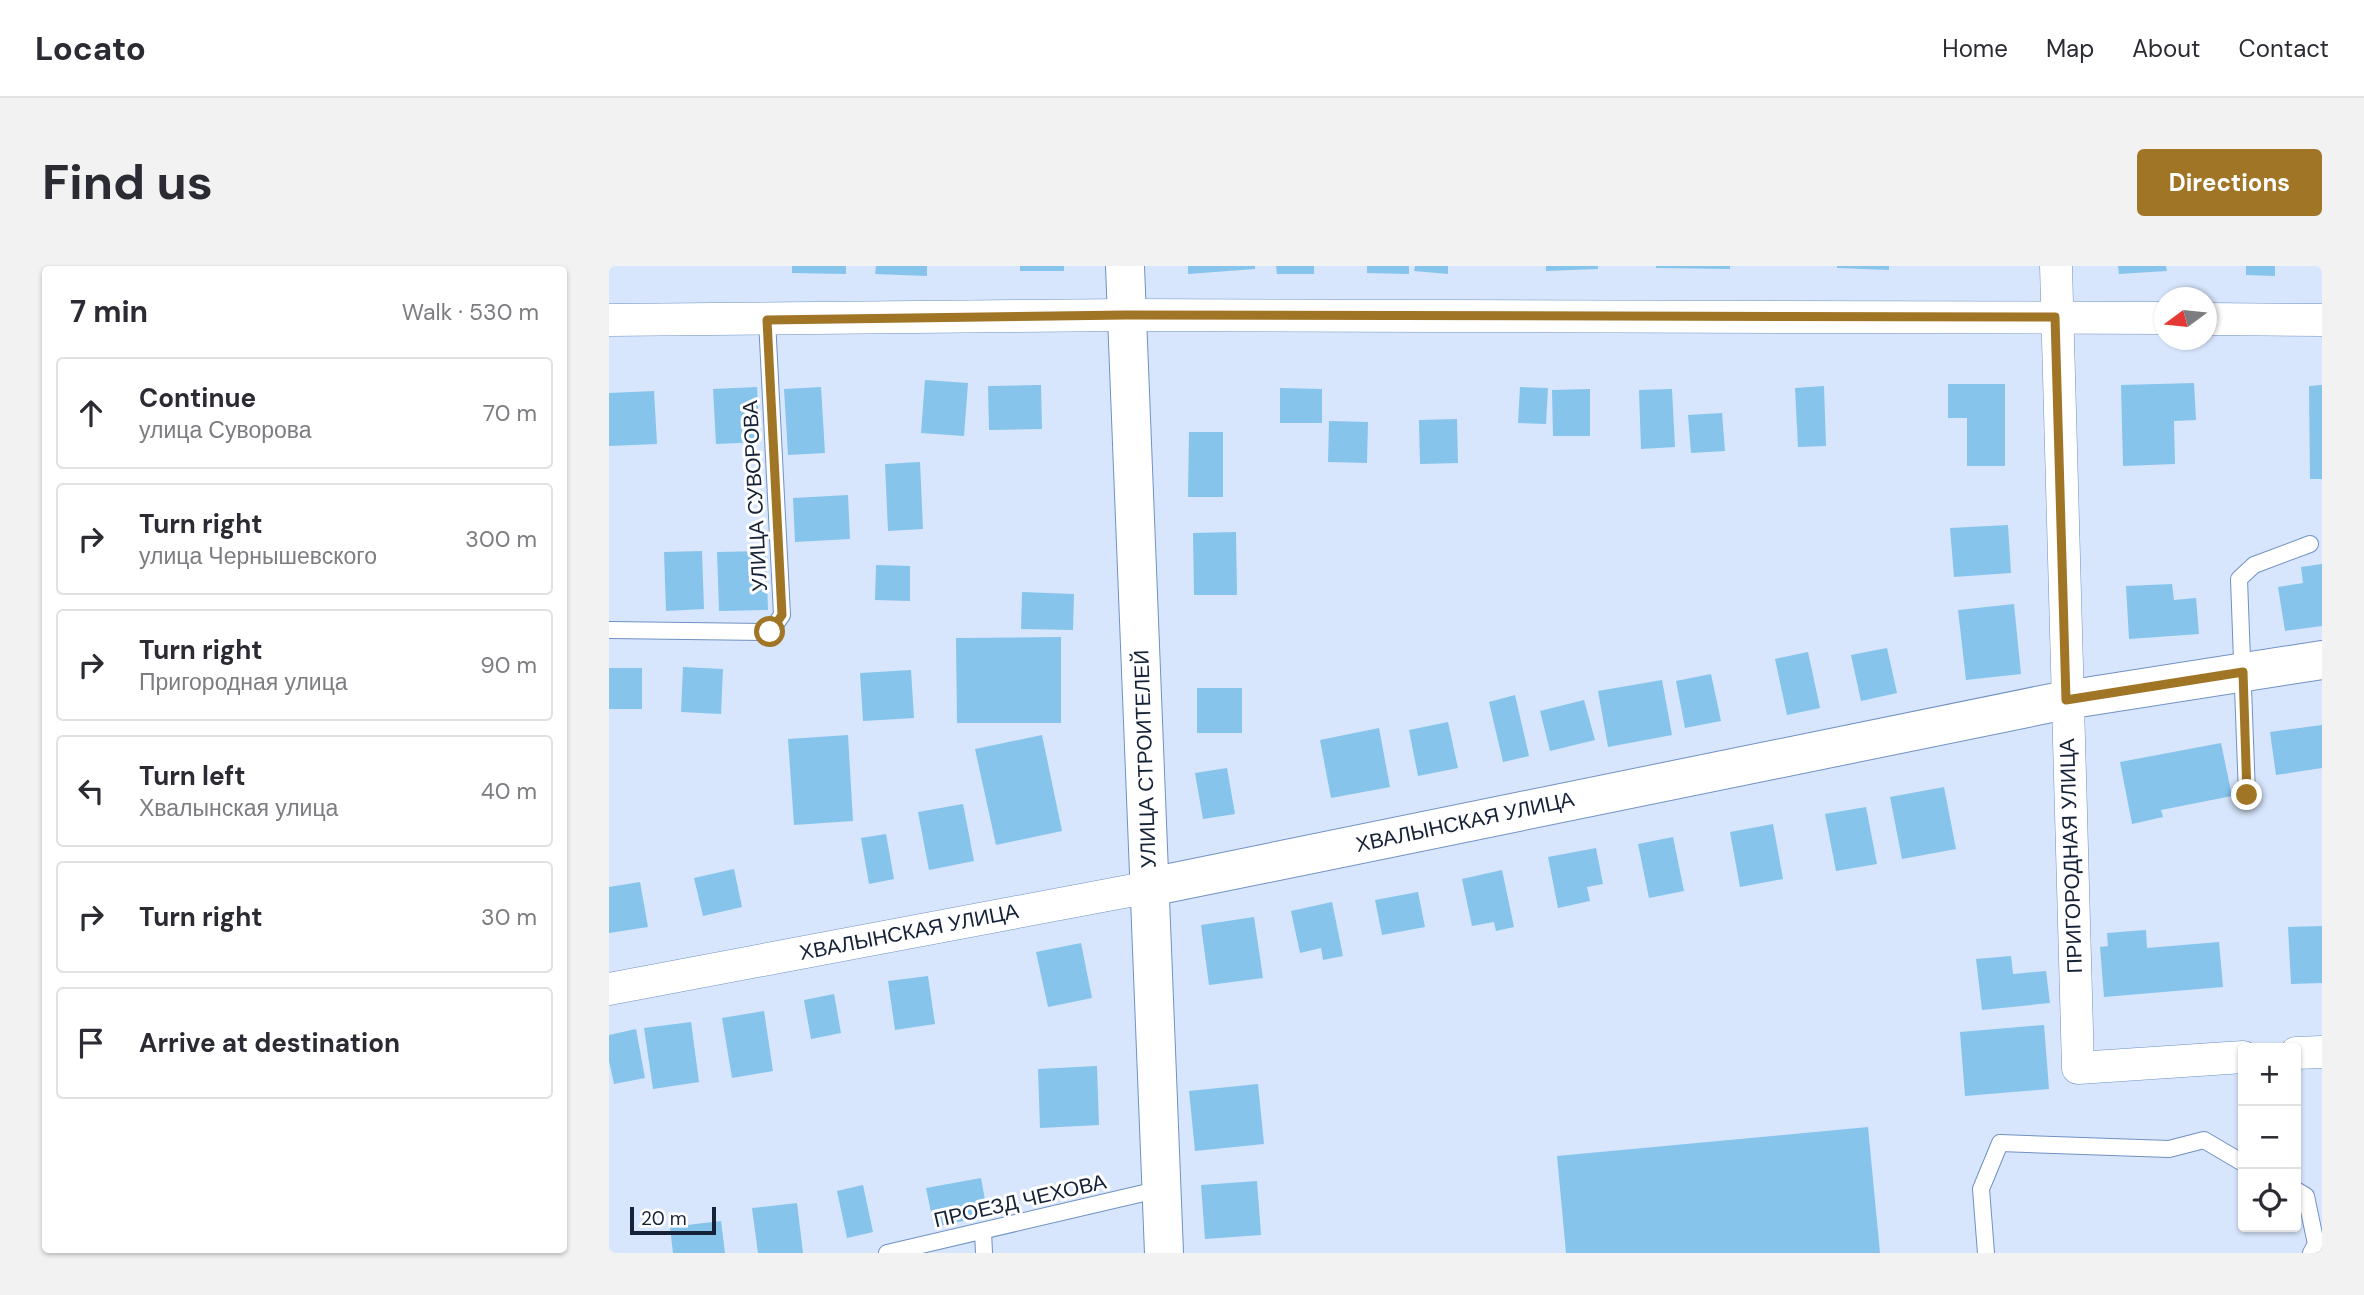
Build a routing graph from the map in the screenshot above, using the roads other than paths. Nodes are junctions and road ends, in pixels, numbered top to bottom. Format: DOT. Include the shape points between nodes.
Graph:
graph roads {
  1 [pos="1125,266"];
  2 [pos="2056,266"];
  3 [pos="1126,315"];
  4 [pos="2055,317"];
  5 [pos="2154,318"];
  6 [pos="2217,319"];
  7 [pos="609,320"];
  8 [pos="767,320"];
  9 [pos="2322,320"];
  10 [pos="2310,544"];
  11 [pos="609,630"];
  12 [pos="2322,660"];
  13 [pos="2243,672"];
  14 [pos="2066,700"];
  15 [pos="2247,795"];
  16 [pos="1150,887"];
  17 [pos="609,989"];
  18 [pos="2322,1052"];
  19 [pos="2301,1053"];
  20 [pos="2238,1057"];
  21 [pos="2238,1160"];
  22 [pos="1161,1189"];
  23 [pos="2301,1193"];
  24 [pos="983,1231"];
  25 [pos="952,1238"];
  26 [pos="887,1253"];
  27 [pos="912,1253"];
  28 [pos="984,1253"];
  29 [pos="1164,1253"];
  30 [pos="1986,1253"];
  31 [pos="2311,1253"];
  1 -- 3 [label="street, УЛИЦА СТРОИТЕЛЕЙ"];
  2 -- 4 [label="street, ПРИГОРОДНАЯ УЛИЦА"];
  3 -- 4 [label="street"];
  3 -- 8 [label="street"];
  3 -- 16 [label="street, УЛИЦА СТРОИТЕЛЕЙ"];
  4 -- 5 [label="street"];
  4 -- 14 [label="street, ПРИГОРОДНАЯ УЛИЦА"];
  6 -- 9 [label="street"];
  7 -- 8 [label="street"];
  8 -- 11 [label="lane, УЛИЦА СУВОРОВА" via="782,615 770,632"];
  10 -- 13 [label="lane" via="2254,565 2239,579"];
  12 -- 13 [label="street, ХВАЛЫНСКАЯ УЛИЦА"];
  13 -- 14 [label="street, ХВАЛЫНСКАЯ УЛИЦА"];
  13 -- 15 [label="lane"];
  14 -- 16 [label="street, ХВАЛЫНСКАЯ УЛИЦА"];
  14 -- 20 [label="street, ПРИГОРОДНАЯ УЛИЦА" via="2078,1068"];
  16 -- 17 [label="street, ХВАЛЫНСКАЯ УЛИЦА"];
  16 -- 22 [label="street, УЛИЦА СТРОИТЕЛЕЙ"];
  18 -- 19 [label="street"];
  21 -- 30 [label="lane" via="2204,1140 2169,1149 2000,1143 1981,1189"];
  22 -- 24 [label="lane, ПРОЕЗД ЧЕХОВА"];
  22 -- 29 [label="street, УЛИЦА СТРОИТЕЛЕЙ"];
  23 -- 31 [label="lane" via="2306,1196 2316,1244"];
  24 -- 25 [label="lane, ПРОЕЗД ЧЕХОВА"];
  24 -- 28 [label="lane"];
  25 -- 26 [label="lane, ПРОЕЗД ЧЕХОВА"];
  25 -- 27 [label="lane"];
}
